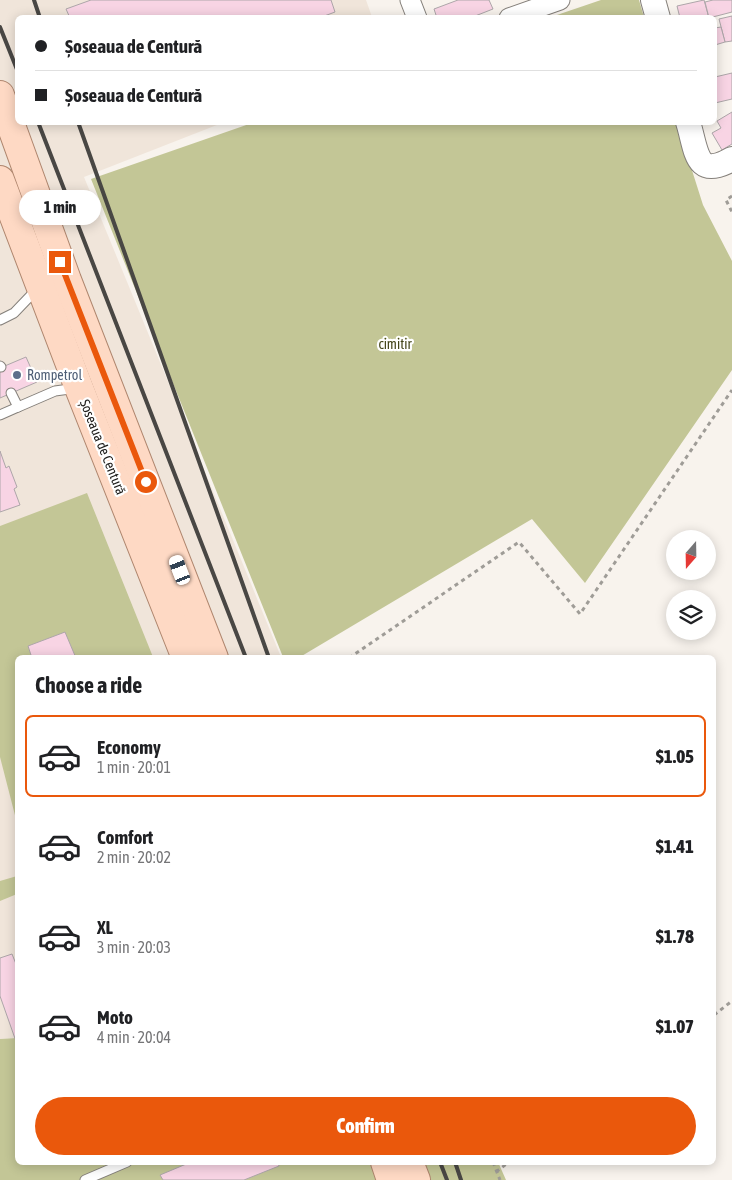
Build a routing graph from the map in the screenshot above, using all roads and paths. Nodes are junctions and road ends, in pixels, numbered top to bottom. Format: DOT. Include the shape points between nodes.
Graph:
graph roads {
  1 [pos="410,0"];
  2 [pos="560,0"];
  3 [pos="653,0"];
  4 [pos="416,15"];
  5 [pos="518,15"];
  6 [pos="657,15"];
  7 [pos="0,95"];
  8 [pos="689,125"];
  9 [pos="732,159"];
  10 [pos="0,180"];
  11 [pos="732,196"];
  12 [pos="732,212"];
  13 [pos="40,283"];
  14 [pos="0,320"];
  15 [pos="79,388"];
  16 [pos="732,390"];
  17 [pos="11,393"];
  18 [pos="18,407"];
  19 [pos="0,415"];
  20 [pos="185,655"];
  21 [pos="213,655"];
  22 [pos="353,655"];
  23 [pos="732,1001"];
  24 [pos="716,1013"];
  25 [pos="120,1165"];
  26 [pos="386,1165"];
  27 [pos="410,1165"];
  28 [pos="494,1165"];
  29 [pos="505,1165"];
  30 [pos="496,1172"];
  31 [pos="85,1180"];
  32 [pos="391,1180"];
  33 [pos="416,1180"];
  34 [pos="500,1180"];
  1 -- 4 [label="street"];
  2 -- 5 [label="street"];
  3 -- 6 [label="street"];
  7 -- 21 [label="main road, Șoseaua de Centură" via="67,280"];
  8 -- 9 [label="street" via="698,155 706,166 712,168"];
  10 -- 13 [label="main road, Șoseaua de Centură"];
  11 -- 12 [label="path" via="726,200"];
  13 -- 14 [label="lane" via="14,314"];
  13 -- 15 [label="main road, Șoseaua de Centură"];
  15 -- 18 [label="lane" via="56,391"];
  15 -- 20 [label="main road, Șoseaua de Centură"];
  16 -- 22 [label="path" via="580,614 519,542"];
  17 -- 18 [label="lane"];
  18 -- 19 [label="lane"];
  23 -- 24 [label="path"];
  25 -- 31 [label="lane"];
  26 -- 32 [label="main road"];
  27 -- 33 [label="main road"];
  28 -- 30 [label="path"];
  29 -- 30 [label="path"];
  30 -- 34 [label="path"];
}
